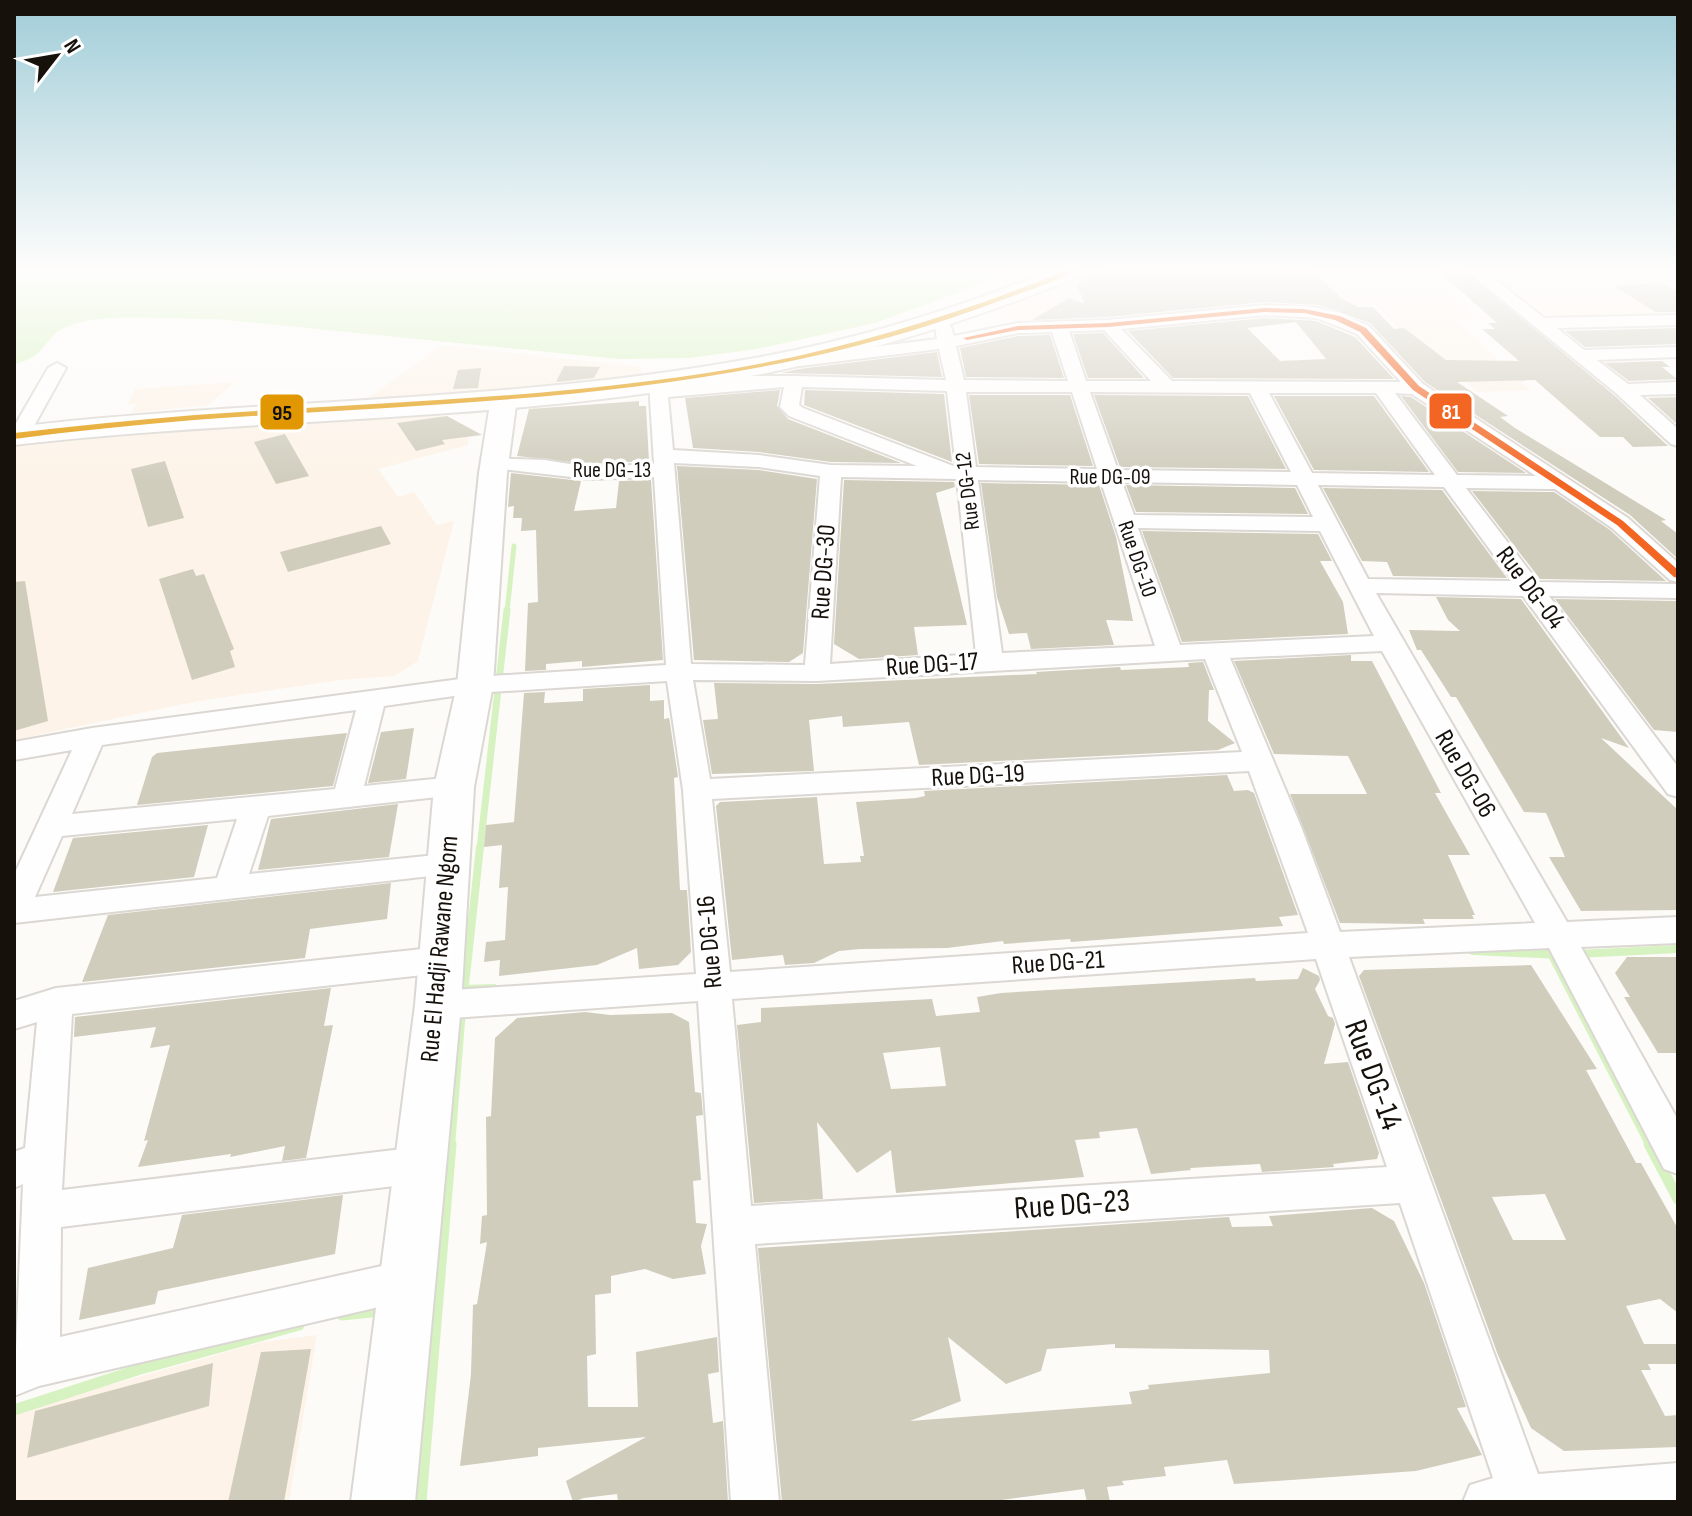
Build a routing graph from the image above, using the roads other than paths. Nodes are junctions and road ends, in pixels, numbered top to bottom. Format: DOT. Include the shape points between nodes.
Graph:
graph roads {
  1 [pos="880,341"];
  2 [pos="951,341"];
  3 [pos="1064,341"];
  4 [pos="1123,341"];
  5 [pos="1373,341"];
  6 [pos="1563,341"];
  7 [pos="1678,352"];
  8 [pos="1582,355"];
  9 [pos="57,368"];
  10 [pos="794,381"];
  11 [pos="956,386"];
  12 [pos="1081,386"];
  13 [pos="1166,386"];
  14 [pos="658,388"];
  15 [pos="1257,388"];
  16 [pos="1416,388"];
  17 [pos="1678,388"];
  18 [pos="1382,389"];
  19 [pos="1624,390"];
  20 [pos="504,398"];
  21 [pos="1675,431"];
  22 [pos="17,435"];
  23 [pos="494,462"];
  24 [pos="663,463"];
  25 [pos="831,471"];
  26 [pos="960,474"];
  27 [pos="1108,476"];
  28 [pos="1301,479"];
  29 [pos="1451,482"];
  30 [pos="1557,483"];
  31 [pos="1124,521"];
  32 [pos="1325,524"];
  33 [pos="1678,575"];
  34 [pos="1359,586"];
  35 [pos="1531,588"];
  36 [pos="1678,591"];
  37 [pos="1390,643"];
  38 [pos="1215,651"];
  39 [pos="1170,653"];
  40 [pos="990,661"];
  41 [pos="679,672"];
  42 [pos="817,673"];
  43 [pos="475,685"];
  44 [pos="372,699"];
  45 [pos="92,737"];
  46 [pos="14,751"];
  47 [pos="1259,761"];
  48 [pos="454,787"];
  49 [pos="1678,787"];
  50 [pos="697,790"];
  51 [pos="347,797"];
  52 [pos="256,807"];
  53 [pos="34,846"];
  54 [pos="446,865"];
  55 [pos="229,889"];
  56 [pos="14,910"];
  57 [pos="1678,930"];
  58 [pos="1559,937"];
  59 [pos="1327,945"];
  60 [pos="441,960"];
  61 [pos="714,985"];
  62 [pos="56,1002"];
  63 [pos="438,1005"];
  64 [pos="14,1015"];
  65 [pos="1678,1157"];
  66 [pos="28,1164"];
  67 [pos="419,1165"];
  68 [pos="1412,1184"];
  69 [pos="43,1211"];
  70 [pos="732,1226"];
  71 [pos="409,1280"];
  72 [pos="26,1369"];
  73 [pos="1678,1486"];
  74 [pos="1512,1501"];
  75 [pos="383,1502"];
  76 [pos="755,1502"];
  1 -- 14 [label="highway"];
  2 -- 11 [label="street, Rue DG-12"];
  3 -- 12 [label="street, Rue DG-10"];
  4 -- 13 [label="street"];
  5 -- 16 [label="street"];
  6 -- 8 [label="street"];
  7 -- 8 [label="street"];
  8 -- 19 [label="street"];
  9 -- 22 [label="street"];
  10 -- 11 [label="street"];
  10 -- 14 [label="street"];
  10 -- 26 [label="street" via="788,401 796,412"];
  11 -- 12 [label="street"];
  11 -- 26 [label="street, Rue DG-12"];
  12 -- 13 [label="street"];
  12 -- 27 [label="street, Rue DG-10"];
  13 -- 15 [label="street"];
  14 -- 20 [label="highway"];
  14 -- 24 [label="street, Rue DG-16"];
  15 -- 18 [label="street"];
  15 -- 28 [label="street, Rue DG-06"];
  16 -- 18 [label="street"];
  16 -- 30 [label="street"];
  17 -- 19 [label="street"];
  18 -- 29 [label="street, Rue DG-04"];
  19 -- 21 [label="street"];
  20 -- 22 [label="highway" via="198,417"];
  20 -- 23 [label="street, Rue El Hadji Rawane Ngom"];
  23 -- 24 [label="street, Rue DG-13" via="588,473"];
  23 -- 43 [label="street, Rue El Hadji Rawane Ngom"];
  24 -- 25 [label="street, Rue DG-09" via="759,461"];
  24 -- 41 [label="street, Rue DG-16"];
  25 -- 26 [label="street, Rue DG-09"];
  25 -- 42 [label="street, Rue DG-30"];
  26 -- 27 [label="street, Rue DG-09"];
  26 -- 40 [label="street, Rue DG-12"];
  27 -- 28 [label="street, Rue DG-09"];
  27 -- 31 [label="street, Rue DG-10"];
  28 -- 29 [label="street, Rue DG-09"];
  28 -- 32 [label="street, Rue DG-06"];
  29 -- 30 [label="street, Rue DG-09"];
  29 -- 35 [label="street, Rue DG-04"];
  30 -- 33 [label="street" via="1620,523"];
  31 -- 32 [label="street"];
  31 -- 39 [label="street, Rue DG-10"];
  32 -- 34 [label="street, Rue DG-06"];
  34 -- 35 [label="street"];
  34 -- 37 [label="street, Rue DG-06"];
  35 -- 36 [label="street"];
  35 -- 49 [label="street, Rue DG-04"];
  37 -- 38 [label="street, Rue DG-17"];
  37 -- 58 [label="street, Rue DG-06"];
  38 -- 39 [label="street, Rue DG-17"];
  38 -- 47 [label="street, Rue DG-14"];
  39 -- 40 [label="street, Rue DG-17"];
  40 -- 42 [label="street, Rue DG-17"];
  41 -- 42 [label="street, Rue DG-17"];
  41 -- 43 [label="street, Rue DG-17"];
  41 -- 50 [label="street, Rue DG-16"];
  43 -- 44 [label="street, Rue DG-17"];
  43 -- 48 [label="street, Rue El Hadji Rawane Ngom"];
  44 -- 45 [label="street, Rue DG-17"];
  44 -- 51 [label="street"];
  45 -- 46 [label="street, Rue DG-17"];
  45 -- 53 [label="street"];
  47 -- 50 [label="street, Rue DG-19"];
  47 -- 59 [label="street, Rue DG-14"];
  48 -- 51 [label="street"];
  48 -- 54 [label="street, Rue El Hadji Rawane Ngom"];
  50 -- 61 [label="street, Rue DG-16"];
  51 -- 52 [label="street"];
  52 -- 53 [label="street"];
  52 -- 55 [label="street"];
  53 -- 56 [label="street"];
  54 -- 55 [label="street"];
  54 -- 60 [label="street, Rue El Hadji Rawane Ngom"];
  55 -- 56 [label="street"];
  57 -- 58 [label="street, Rue DG-21"];
  58 -- 59 [label="street, Rue DG-21"];
  58 -- 65 [label="street, Rue DG-06"];
  59 -- 61 [label="street, Rue DG-21"];
  59 -- 68 [label="street, Rue DG-14"];
  60 -- 62 [label="street"];
  60 -- 63 [label="street, Rue El Hadji Rawane Ngom"];
  61 -- 63 [label="street, Rue DG-21"];
  61 -- 70 [label="street, Rue DG-16"];
  62 -- 64 [label="street"];
  62 -- 66 [label="street"];
  63 -- 67 [label="street, Rue El Hadji Rawane Ngom"];
  66 -- 69 [label="street"];
  67 -- 69 [label="street"];
  67 -- 71 [label="street, Rue El Hadji Rawane Ngom"];
  68 -- 70 [label="street, Rue DG-23"];
  68 -- 74 [label="street, Rue DG-14"];
  69 -- 72 [label="street"];
  70 -- 76 [label="street, Rue DG-16"];
  71 -- 72 [label="street"];
  71 -- 75 [label="street, Rue El Hadji Rawane Ngom"];
  73 -- 74 [label="street"];
}
